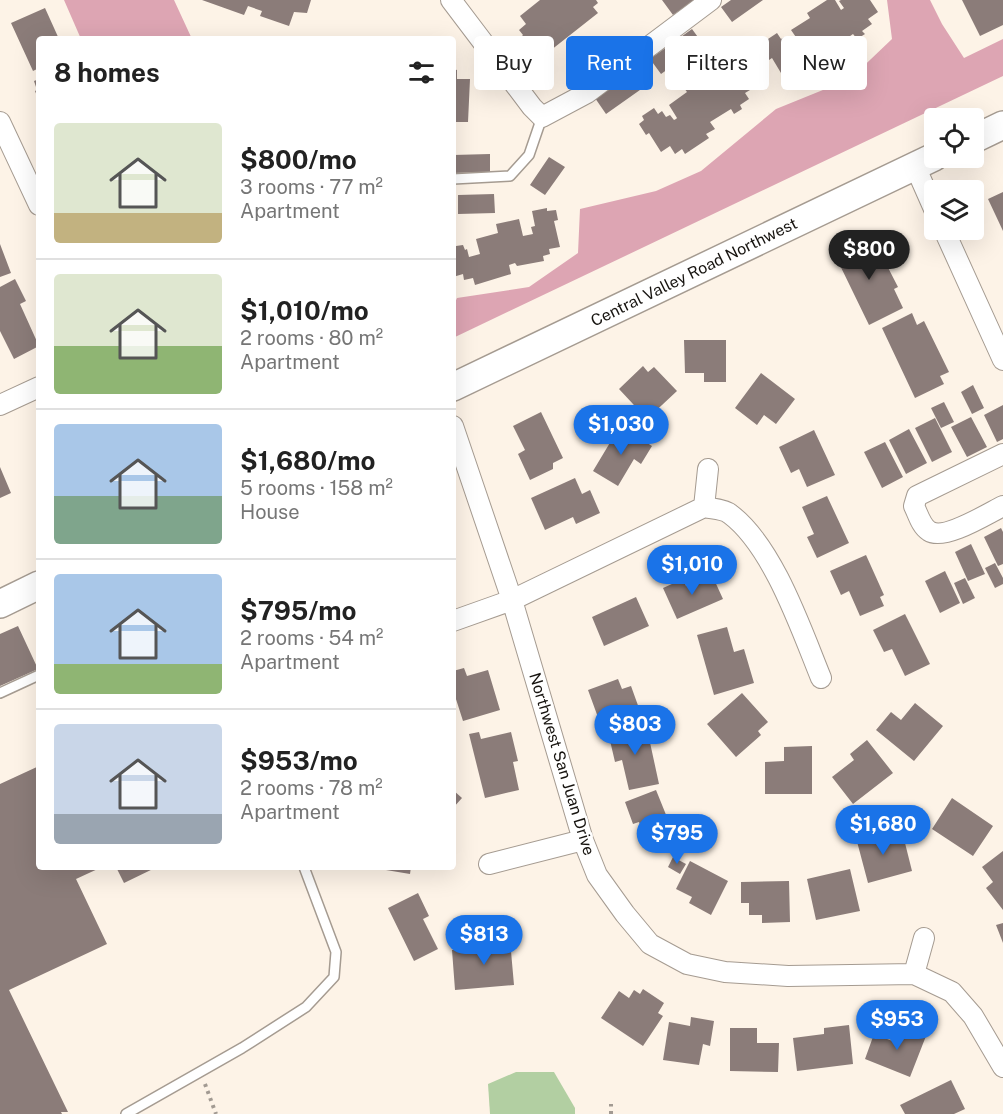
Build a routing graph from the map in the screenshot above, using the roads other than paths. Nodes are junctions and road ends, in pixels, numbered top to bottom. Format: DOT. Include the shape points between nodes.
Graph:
graph roads {
  1 [pos="450,0"];
  2 [pos="711,0"];
  3 [pos="542,117"];
  4 [pos="0,122"];
  5 [pos="1003,125"];
  6 [pos="984,134"];
  7 [pos="924,162"];
  8 [pos="456,179"];
  9 [pos="36,199"];
  10 [pos="949,240"];
  11 [pos="1003,360"];
  12 [pos="456,386"];
  13 [pos="36,388"];
  14 [pos="0,405"];
  15 [pos="456,435"];
  16 [pos="1003,454"];
  17 [pos="708,469"];
  18 [pos="1003,506"];
  19 [pos="704,507"];
  20 [pos="36,586"];
  21 [pos="512,600"];
  22 [pos="0,604"];
  23 [pos="456,620"];
  24 [pos="36,676"];
  25 [pos="821,678"];
  26 [pos="0,693"];
  27 [pos="583,840"];
  28 [pos="489,864"];
  29 [pos="305,870"];
  30 [pos="924,938"];
  31 [pos="914,974"];
  32 [pos="1003,1067"];
  33 [pos="126,1114"];
  1 -- 3 [label="street"];
  2 -- 3 [label="street" via="587,93"];
  3 -- 8 [label="lane" via="529,155 510,176"];
  4 -- 9 [label="street"];
  5 -- 6 [label="main road"];
  7 -- 12 [label="main road, Central Valley Road Northwest"];
  10 -- 11 [label="street"];
  13 -- 14 [label="street"];
  15 -- 21 [label="street, Northwest San Juan Drive"];
  16 -- 18 [label="street" via="917,496 914,506 927,530 936,534 950,532"];
  17 -- 19 [label="street"];
  19 -- 21 [label="street"];
  19 -- 25 [label="street" via="729,513 750,532 776,574"];
  20 -- 22 [label="main road"];
  21 -- 23 [label="street"];
  21 -- 27 [label="street, Northwest San Juan Drive"];
  24 -- 26 [label="lane"];
  27 -- 28 [label="street"];
  27 -- 31 [label="street, Northwest San Juan Drive" via="597,875 650,944 687,964 725,972 788,976"];
  29 -- 33 [label="lane" via="336,952 334,976 306,1007"];
  30 -- 31 [label="street"];
  31 -- 32 [label="street, Northwest San Juan Drive" via="952,992 973,1016"];
}
